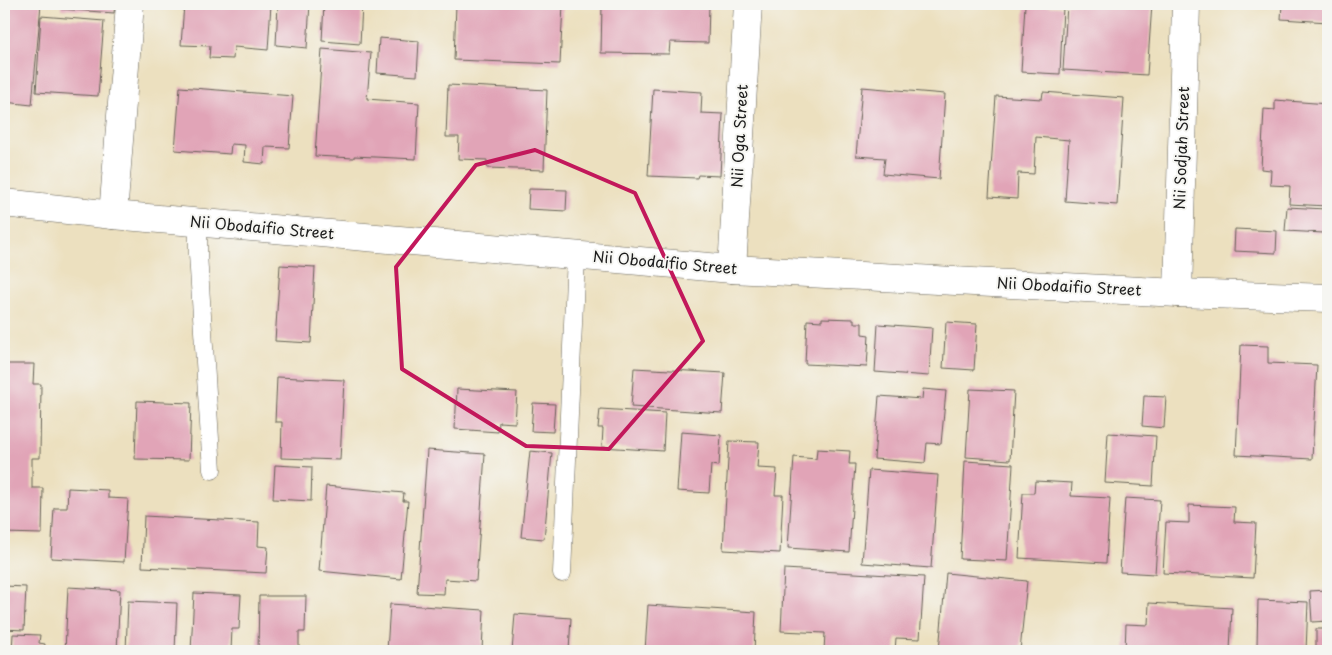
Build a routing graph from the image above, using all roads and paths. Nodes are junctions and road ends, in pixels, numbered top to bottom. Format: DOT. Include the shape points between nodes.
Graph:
graph roads {
  1 [pos="130,4"];
  2 [pos="748,4"];
  3 [pos="1186,4"];
  4 [pos="4,203"];
  5 [pos="113,216"];
  6 [pos="198,223"];
  7 [pos="576,256"];
  8 [pos="732,269"];
  9 [pos="1178,293"];
  10 [pos="1328,298"];
  11 [pos="212,470"];
  12 [pos="562,573"];
  1 -- 5 [label="street"];
  2 -- 8 [label="street, Nii Oga Street"];
  3 -- 9 [label="street, Nii Sodjah Street"];
  4 -- 5 [label="street, Nii Obodaifio Street"];
  5 -- 6 [label="street, Nii Obodaifio Street"];
  6 -- 7 [label="street, Nii Obodaifio Street"];
  6 -- 11 [label="lane"];
  7 -- 8 [label="street, Nii Obodaifio Street"];
  7 -- 12 [label="lane"];
  8 -- 9 [label="street, Nii Obodaifio Street"];
  9 -- 10 [label="street, Nii Obodaifio Street"];
}
